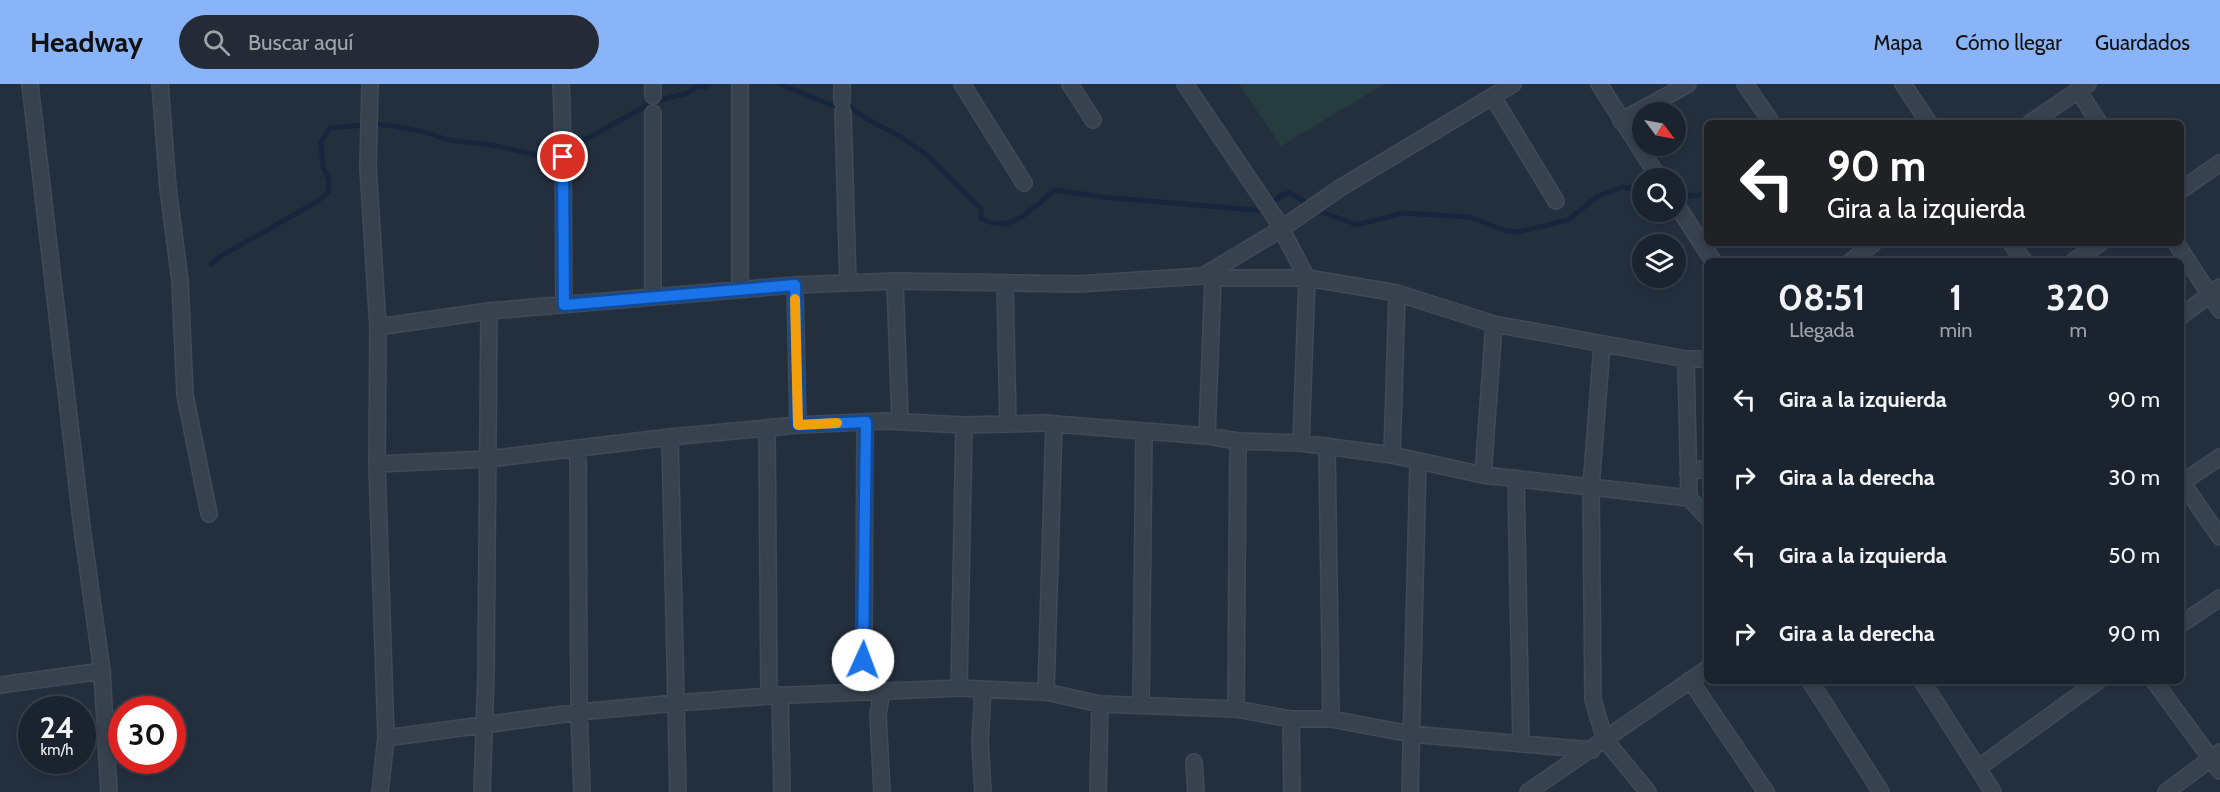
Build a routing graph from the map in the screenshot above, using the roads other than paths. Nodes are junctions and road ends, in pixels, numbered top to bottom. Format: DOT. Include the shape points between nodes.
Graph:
graph roads {
  1 [pos="30,84"];
  2 [pos="160,84"];
  3 [pos="370,84"];
  4 [pos="561,84"];
  5 [pos="740,84"];
  6 [pos="842,84"];
  7 [pos="962,84"];
  8 [pos="1070,84"];
  9 [pos="1185,84"];
  10 [pos="1513,84"];
  11 [pos="1599,84"];
  12 [pos="1688,84"];
  13 [pos="1745,84"];
  14 [pos="1903,84"];
  15 [pos="2058,84"];
  16 [pos="2078,91"];
  17 [pos="1493,97"];
  18 [pos="653,113"];
  19 [pos="1093,120"];
  20 [pos="1770,120"];
  21 [pos="1927,120"];
  22 [pos="2035,120"];
  23 [pos="2097,120"];
  24 [pos="1621,121"];
  25 [pos="563,141"];
  26 [pos="563,157"];
  27 [pos="2220,163"];
  28 [pos="1652,168"];
  29 [pos="1024,183"];
  30 [pos="2184,187"];
  31 [pos="1556,201"];
  32 [pos="1686,219"];
  33 [pos="1281,229"];
  34 [pos="2096,246"];
  35 [pos="2178,246"];
  36 [pos="1711,258"];
  37 [pos="2078,258"];
  38 [pos="1208,277"];
  39 [pos="1307,278"];
  40 [pos="895,281"];
  41 [pos="848,282"];
  42 [pos="1005,283"];
  43 [pos="795,285"];
  44 [pos="740,290"];
  45 [pos="2215,290"];
  46 [pos="1397,293"];
  47 [pos="653,297"];
  48 [pos="564,305"];
  49 [pos="2220,310"];
  50 [pos="489,311"];
  51 [pos="2184,314"];
  52 [pos="1494,324"];
  53 [pos="378,327"];
  54 [pos="1602,345"];
  55 [pos="1686,359"];
  56 [pos="1704,359"];
  57 [pos="900,421"];
  58 [pos="866,422"];
  59 [pos="1008,423"];
  60 [pos="1054,424"];
  61 [pos="798,425"];
  62 [pos="964,425"];
  63 [pos="767,429"];
  64 [pos="1144,432"];
  65 [pos="1207,436"];
  66 [pos="670,437"];
  67 [pos="1238,441"];
  68 [pos="1301,443"];
  69 [pos="1328,446"];
  70 [pos="578,448"];
  71 [pos="1392,455"];
  72 [pos="2220,457"];
  73 [pos="488,459"];
  74 [pos="1418,461"];
  75 [pos="378,464"];
  76 [pos="1704,470"];
  77 [pos="1688,473"];
  78 [pos="1483,474"];
  79 [pos="1516,478"];
  80 [pos="2184,480"];
  81 [pos="2184,486"];
  82 [pos="1591,487"];
  83 [pos="1689,498"];
  84 [pos="1704,513"];
  85 [pos="209,514"];
  86 [pos="2220,537"];
  87 [pos="2220,598"];
  88 [pos="2184,622"];
  89 [pos="102,671"];
  90 [pos="1704,671"];
  91 [pos="1690,680"];
  92 [pos="1812,684"];
  93 [pos="1924,684"];
  94 [pos="2094,684"];
  95 [pos="2156,684"];
  96 [pos="0,685"];
  97 [pos="959,688"];
  98 [pos="882,690"];
  99 [pos="983,690"];
  100 [pos="862,691"];
  101 [pos="1046,692"];
  102 [pos="775,695"];
  103 [pos="676,703"];
  104 [pos="1100,704"];
  105 [pos="1141,704"];
  106 [pos="1236,709"];
  107 [pos="579,712"];
  108 [pos="1291,719"];
  109 [pos="1331,719"];
  110 [pos="484,724"];
  111 [pos="1411,734"];
  112 [pos="386,738"];
  113 [pos="1605,740"];
  114 [pos="1521,743"];
  115 [pos="1592,750"];
  116 [pos="2217,761"];
  117 [pos="1194,762"];
  118 [pos="1978,768"];
  119 [pos="109,792"];
  120 [pos="380,792"];
  121 [pos="482,792"];
  122 [pos="582,792"];
  123 [pos="678,792"];
  124 [pos="782,792"];
  125 [pos="882,792"];
  126 [pos="984,792"];
  127 [pos="1098,792"];
  128 [pos="1196,792"];
  129 [pos="1292,792"];
  130 [pos="1410,792"];
  131 [pos="1528,792"];
  132 [pos="1648,792"];
  133 [pos="1766,792"];
  134 [pos="1881,792"];
  135 [pos="1993,792"];
  136 [pos="2166,792"];
  1 -- 89 [label="street"];
  2 -- 85 [label="street" via="180,281 185,395"];
  3 -- 53 [label="street" via="368,167"];
  4 -- 25 [label="street"];
  5 -- 44 [label="street"];
  6 -- 41 [label="street"];
  7 -- 29 [label="street"];
  8 -- 19 [label="street"];
  9 -- 33 [label="street"];
  10 -- 17 [label="street"];
  11 -- 24 [label="street"];
  12 -- 24 [label="street"];
  13 -- 20 [label="street"];
  14 -- 21 [label="street"];
  15 -- 16 [label="street"];
  16 -- 22 [label="street"];
  16 -- 23 [label="street"];
  17 -- 31 [label="street"];
  17 -- 33 [label="street" via="1340,188"];
  18 -- 47 [label="street"];
  24 -- 28 [label="street"];
  26 -- 48 [label="street"];
  27 -- 30 [label="street"];
  32 -- 36 [label="street"];
  33 -- 38 [label="street"];
  33 -- 39 [label="street"];
  34 -- 37 [label="street"];
  35 -- 45 [label="street"];
  38 -- 39 [label="street"];
  38 -- 42 [label="street" via="1077,284"];
  38 -- 65 [label="street"];
  39 -- 46 [label="street"];
  39 -- 68 [label="street"];
  40 -- 41 [label="street"];
  40 -- 42 [label="street"];
  40 -- 57 [label="street"];
  41 -- 43 [label="street"];
  42 -- 59 [label="street"];
  43 -- 44 [label="street"];
  43 -- 61 [label="street"];
  44 -- 47 [label="street"];
  45 -- 49 [label="street"];
  45 -- 51 [label="street"];
  46 -- 52 [label="street"];
  46 -- 71 [label="street"];
  47 -- 48 [label="street"];
  48 -- 50 [label="street"];
  50 -- 53 [label="street"];
  50 -- 73 [label="street"];
  52 -- 54 [label="street"];
  52 -- 78 [label="street"];
  53 -- 75 [label="street"];
  54 -- 55 [label="street"];
  54 -- 82 [label="street"];
  55 -- 56 [label="street"];
  55 -- 77 [label="street"];
  57 -- 58 [label="street"];
  57 -- 62 [label="street"];
  58 -- 61 [label="street"];
  58 -- 100 [label="street"];
  59 -- 60 [label="street"];
  59 -- 62 [label="street"];
  60 -- 64 [label="street"];
  60 -- 101 [label="street"];
  61 -- 63 [label="street"];
  62 -- 97 [label="street"];
  63 -- 66 [label="street"];
  63 -- 102 [label="street"];
  64 -- 65 [label="street"];
  64 -- 105 [label="street"];
  65 -- 67 [label="street"];
  66 -- 70 [label="street"];
  66 -- 103 [label="street"];
  67 -- 68 [label="street"];
  67 -- 106 [label="street"];
  68 -- 69 [label="street"];
  69 -- 71 [label="street"];
  69 -- 109 [label="street"];
  70 -- 73 [label="street"];
  70 -- 107 [label="street"];
  71 -- 74 [label="street"];
  72 -- 80 [label="street"];
  73 -- 75 [label="street"];
  73 -- 110 [label="street"];
  74 -- 78 [label="street"];
  74 -- 111 [label="street"];
  75 -- 112 [label="street"];
  76 -- 77 [label="street"];
  77 -- 83 [label="street"];
  78 -- 79 [label="street"];
  79 -- 82 [label="street"];
  79 -- 114 [label="street"];
  81 -- 86 [label="street"];
  82 -- 83 [label="street"];
  82 -- 113 [label="street" via="1593,700"];
  83 -- 84 [label="street"];
  87 -- 88 [label="street"];
  89 -- 96 [label="street"];
  89 -- 119 [label="street"];
  90 -- 91 [label="street"];
  91 -- 113 [label="street"];
  91 -- 133 [label="street"];
  92 -- 134 [label="street"];
  93 -- 118 [label="street"];
  94 -- 118 [label="street"];
  95 -- 116 [label="street"];
  97 -- 98 [label="street"];
  97 -- 99 [label="street"];
  98 -- 100 [label="street"];
  98 -- 125 [label="street" via="878,715"];
  99 -- 101 [label="street"];
  99 -- 126 [label="street" via="980,743"];
  100 -- 102 [label="street"];
  101 -- 104 [label="street"];
  102 -- 103 [label="street"];
  102 -- 124 [label="street"];
  103 -- 107 [label="street"];
  103 -- 123 [label="street"];
  104 -- 105 [label="street"];
  104 -- 127 [label="street"];
  105 -- 106 [label="street"];
  106 -- 108 [label="street"];
  107 -- 110 [label="street"];
  107 -- 122 [label="street"];
  108 -- 109 [label="street"];
  108 -- 129 [label="street"];
  109 -- 111 [label="street"];
  110 -- 112 [label="street"];
  110 -- 121 [label="street"];
  111 -- 114 [label="street"];
  111 -- 130 [label="street"];
  112 -- 120 [label="street"];
  113 -- 115 [label="street"];
  113 -- 132 [label="street"];
  114 -- 115 [label="street"];
  115 -- 131 [label="street"];
  116 -- 136 [label="street"];
  117 -- 128 [label="street"];
  118 -- 135 [label="street"];
}
